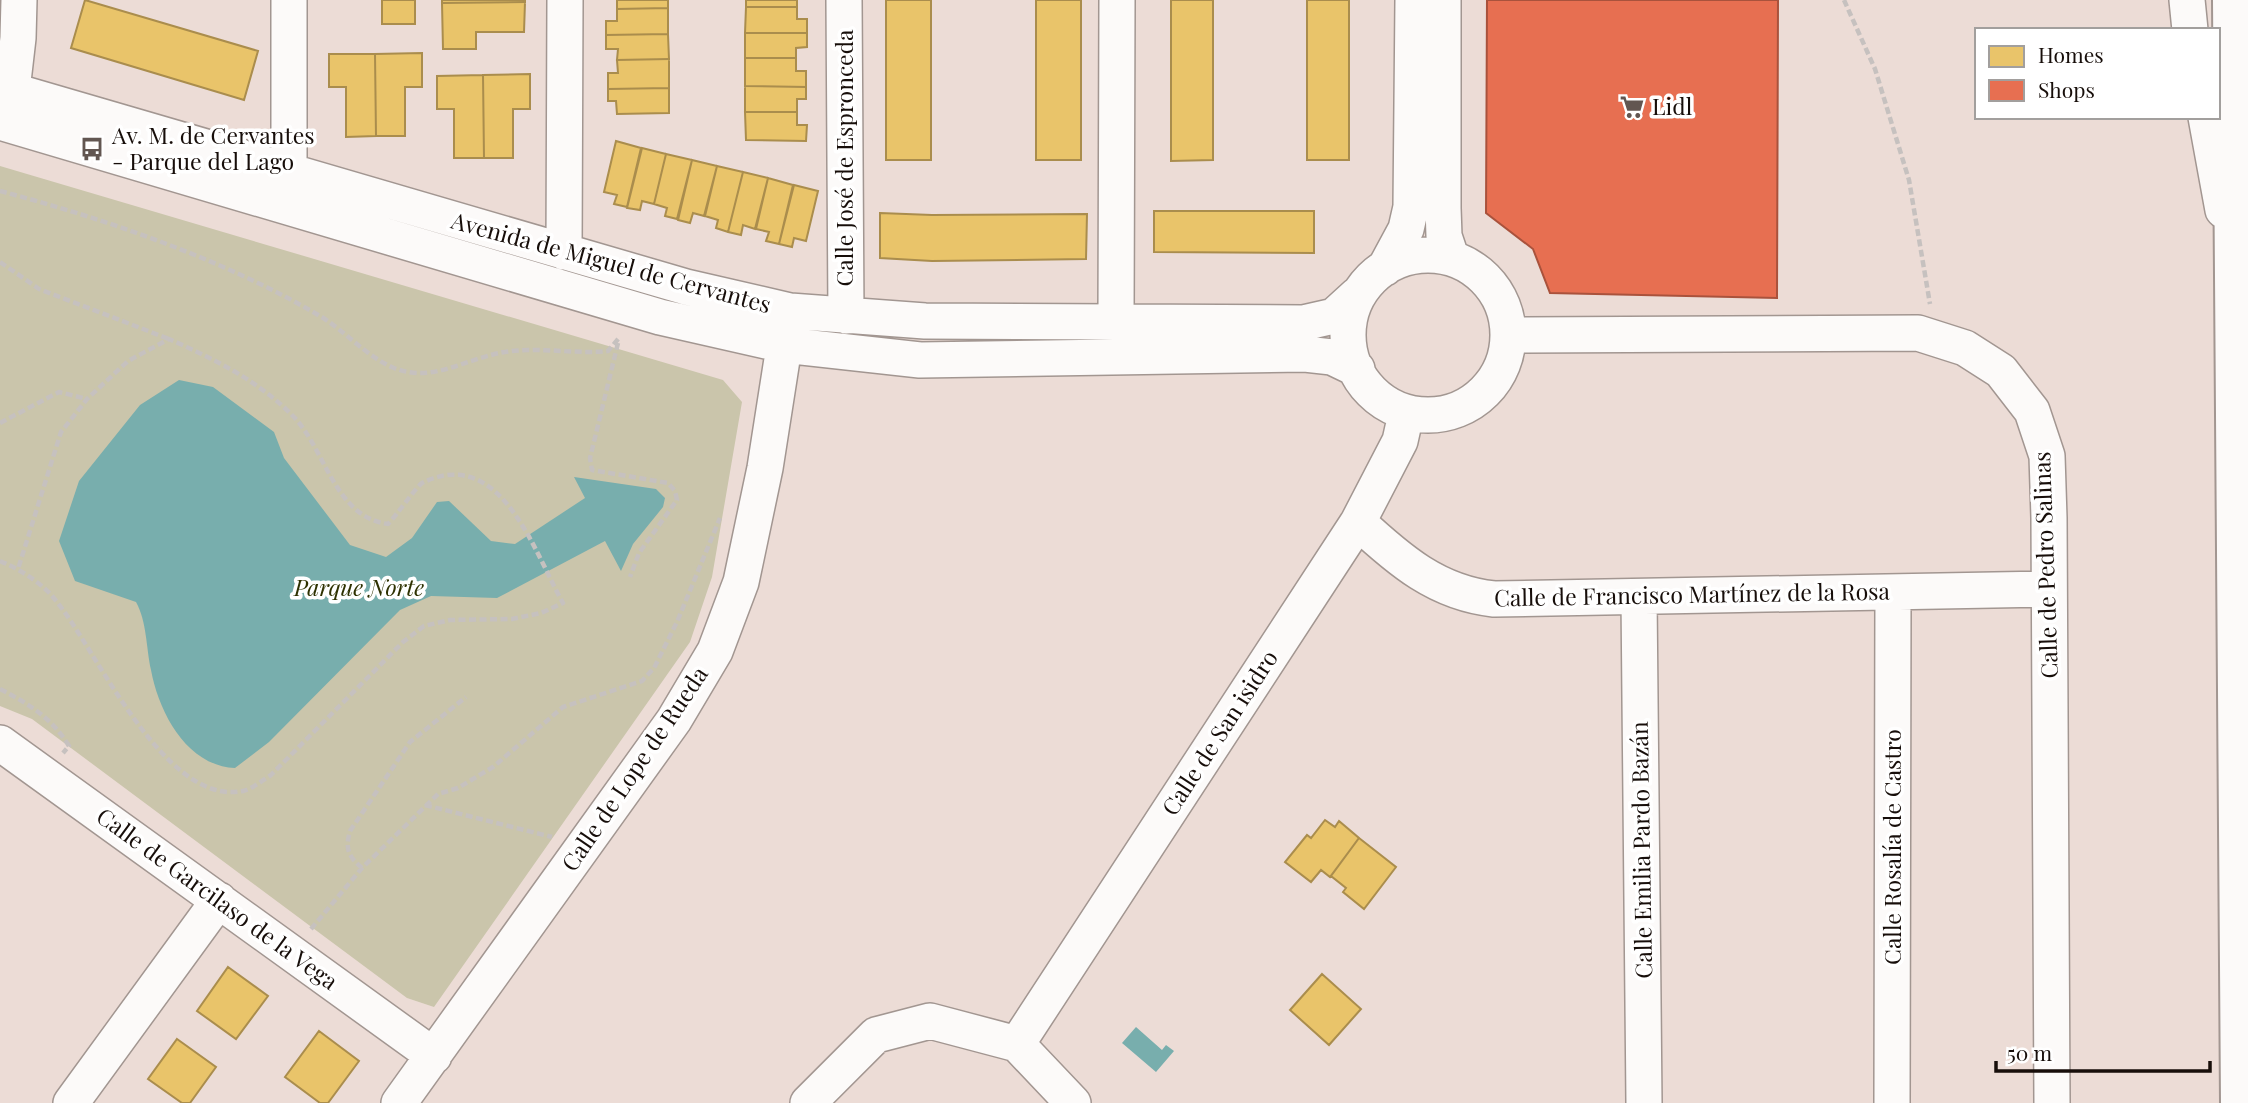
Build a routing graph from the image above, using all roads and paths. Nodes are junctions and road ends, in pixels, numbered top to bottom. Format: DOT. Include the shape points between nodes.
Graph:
graph roads {
  1 [pos="19,0"];
  2 [pos="289,0"];
  3 [pos="565,0"];
  4 [pos="844,0"];
  5 [pos="1116,0"];
  6 [pos="1413,0"];
  7 [pos="1443,0"];
  8 [pos="1844,0"];
  9 [pos="2187,0"];
  10 [pos="2232,0"];
  11 [pos="2190,28"];
  12 [pos="4,100"];
  13 [pos="2206,119"];
  14 [pos="289,172"];
  15 [pos="0,191"];
  16 [pos="564,252"];
  17 [pos="1451,257"];
  18 [pos="2234,260"];
  19 [pos="0,262"];
  20 [pos="1385,268"];
  21 [pos="1357,295"];
  22 [pos="846,316"];
  23 [pos="1116,320"];
  24 [pos="787,328"];
  25 [pos="1510,335"];
  26 [pos="1928,336"];
  27 [pos="169,340"];
  28 [pos="1357,369"];
  29 [pos="87,398"];
  30 [pos="1406,414"];
  31 [pos="0,424"];
  32 [pos="722,511"];
  33 [pos="1358,522"];
  34 [pos="0,561"];
  35 [pos="18,569"];
  36 [pos="630,577"];
  37 [pos="2049,589"];
  38 [pos="1893,592"];
  39 [pos="1639,597"];
  40 [pos="0,689"];
  41 [pos="466,697"];
  42 [pos="4,754"];
  43 [pos="63,754"];
  44 [pos="424,805"];
  45 [pos="558,838"];
  46 [pos="362,868"];
  47 [pos="219,900"];
  48 [pos="309,931"];
  49 [pos="1017,1044"];
  50 [pos="433,1056"];
  51 [pos="71,1103"];
  52 [pos="399,1103"];
  53 [pos="807,1103"];
  54 [pos="1073,1103"];
  55 [pos="1644,1103"];
  56 [pos="1892,1103"];
  57 [pos="2052,1103"];
  58 [pos="2240,1103"];
  1 -- 12 [label="street" via="19,38"];
  2 -- 14 [label="street"];
  3 -- 16 [label="street"];
  4 -- 22 [label="street, Calle José de Espronceda"];
  5 -- 23 [label="street"];
  6 -- 20 [label="street" via="1411,207 1402,238"];
  7 -- 17 [label="street" via="1443,208 1444,236"];
  8 -- 26 [label="path" via="1875,69 1909,180 1930,297"];
  9 -- 11 [label="street"];
  10 -- 18 [label="main road"];
  12 -- 14 [label="street, Avenida de Miguel de Cervantes"];
  12 -- 24 [label="street, Avenida de Miguel de Cervantes" via="660,317"];
  13 -- 18 [label="street"];
  14 -- 16 [label="street, Avenida de Miguel de Cervantes"];
  15 -- 36 [label="path" via="74,210 223,268 320,316 393,368 418,373 446,371 492,354 521,350 608,351 619,338 596,427 592,470 668,483 677,500 639,553"];
  16 -- 24 [label="street, Avenida de Miguel de Cervantes" via="739,301"];
  17 -- 20 [label="street" via="1426,254 1403,258"];
  17 -- 25 [label="street" via="1482,274 1504,306"];
  18 -- 58 [label="main road"];
  19 -- 27 [label="path" via="39,289"];
  20 -- 21 [label="street"];
  21 -- 23 [label="street, Avenida de Miguel de Cervantes" via="1334,316 1303,323"];
  21 -- 28 [label="street" via="1349,316 1350,356"];
  22 -- 23 [label="street, Avenida de Miguel de Cervantes" via="925,321"];
  22 -- 24 [label="street, Avenida de Miguel de Cervantes"];
  24 -- 28 [label="street, Avenida de Miguel de Cervantes" via="920,360 1305,354 1332,357"];
  24 -- 50 [label="street, Calle de Lope de Rueda" via="741,582 715,651 674,720"];
  25 -- 26 [label="street, Calle de Pedro Salinas"];
  25 -- 30 [label="street" via="1500,374 1479,398 1445,415"];
  26 -- 37 [label="street, Calle de Pedro Salinas" via="1965,348 2001,371 2032,411 2047,456"];
  27 -- 29 [label="path" via="128,361"];
  27 -- 35 [label="path" via="245,377 292,415 312,439 352,508 370,521 388,524 419,484 449,474 481,479 521,522 564,603 512,619 450,620 424,626 402,642 271,775 245,791 218,792 192,782 166,755 117,697 52,596"];
  28 -- 30 [label="street" via="1372,394"];
  29 -- 31 [label="path" via="59,392"];
  29 -- 35 [label="path" via="61,432"];
  30 -- 33 [label="street, Calle de San isidro" via="1401,441"];
  32 -- 44 [label="path" via="677,622 654,668 642,681 563,707 493,767"];
  33 -- 39 [label="street, Calle de Francisco Martínez de la Rosa" via="1404,565 1440,586 1472,597"];
  33 -- 49 [label="street, Calle de San isidro"];
  34 -- 35 [label="path"];
  37 -- 38 [label="street, Calle de Francisco Martínez de la Rosa"];
  37 -- 57 [label="street, Calle de Pedro Salinas"];
  38 -- 39 [label="street, Calle de Francisco Martínez de la Rosa"];
  38 -- 56 [label="street, Calle Rosalía de Castro"];
  39 -- 55 [label="street, Calle Emilia Pardo Bazán"];
  40 -- 43 [label="path" via="30,704 56,725 69,746"];
  41 -- 46 [label="path" via="410,742 350,831 345,846"];
  42 -- 47 [label="street, Calle de Garcilaso de la Vega"];
  44 -- 45 [label="path"];
  44 -- 46 [label="path"];
  46 -- 48 [label="path"];
  47 -- 50 [label="street, Calle de Garcilaso de la Vega"];
  47 -- 51 [label="street"];
  49 -- 53 [label="street" via="930,1021 876,1035"];
  49 -- 54 [label="street"];
  50 -- 52 [label="street, Calle de Lope de Rueda"];
}
